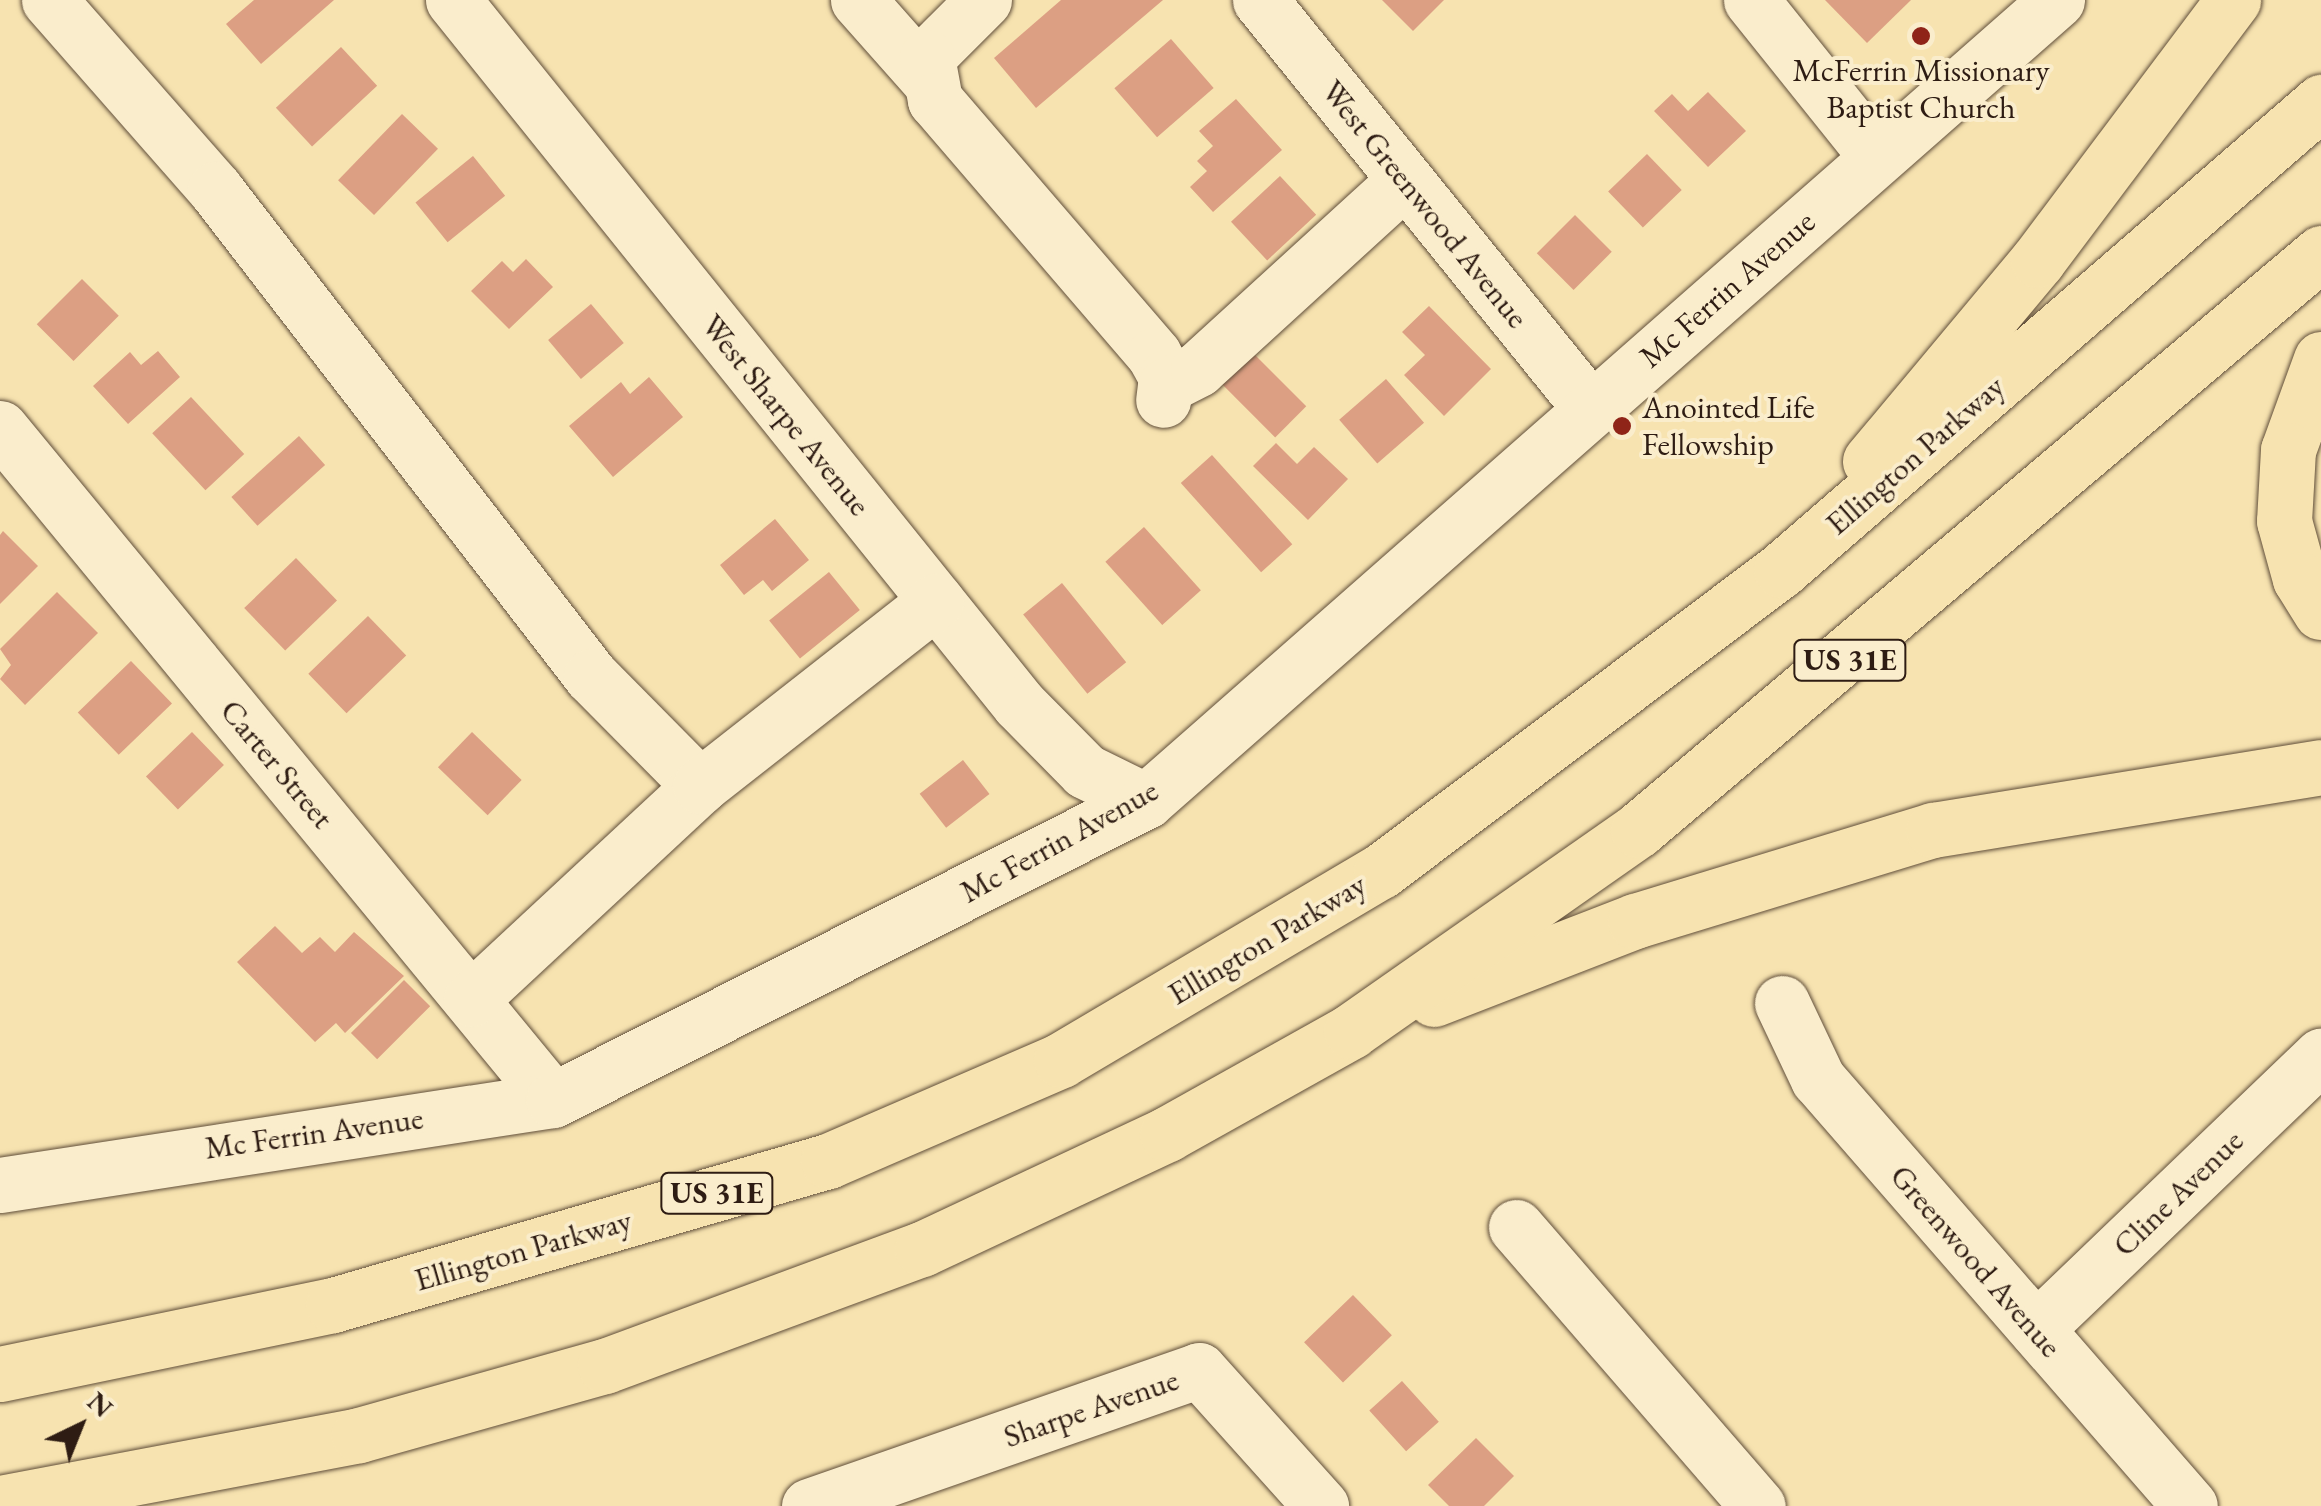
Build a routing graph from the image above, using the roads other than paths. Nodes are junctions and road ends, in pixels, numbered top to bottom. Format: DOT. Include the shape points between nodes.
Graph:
graph roads {
  1 [pos="49,0"];
  2 [pos="453,0"];
  3 [pos="858,0"];
  4 [pos="984,0"];
  5 [pos="1260,0"];
  6 [pos="1751,0"];
  7 [pos="2057,0"];
  8 [pos="2233,0"];
  9 [pos="927,78"];
  10 [pos="2321,102"];
  11 [pos="1878,157"];
  12 [pos="1405,180"];
  13 [pos="2321,253"];
  14 [pos="2321,359"];
  15 [pos="1590,408"];
  16 [pos="0,428"];
  17 [pos="1781,570"];
  18 [pos="936,601"];
  19 [pos="2321,612"];
  20 [pos="2321,767"];
  21 [pos="700,786"];
  22 [pos="1146,801"];
  23 [pos="470,999"];
  24 [pos="1782,1003"];
  25 [pos="1352,1030"];
  26 [pos="2321,1056"];
  27 [pos="554,1100"];
  28 [pos="0,1185"];
  29 [pos="1516,1227"];
  30 [pos="2036,1329"];
  31 [pos="0,1374"];
  32 [pos="0,1503"];
  33 [pos="824,1504"];
  34 [pos="1322,1506"];
  35 [pos="1758,1506"];
  36 [pos="2190,1506"];
  1 -- 21 [label="street" via="215,189 591,676"];
  2 -- 18 [label="street, West Sharpe Avenue"];
  3 -- 9 [label="street"];
  4 -- 9 [label="street" via="928,58"];
  5 -- 12 [label="street, West Greenwood Avenue"];
  6 -- 11 [label="street"];
  7 -- 11 [label="street, Mc Ferrin Avenue"];
  8 -- 17 [label="highway" via="2038,260"];
  9 -- 12 [label="street" via="1154,355 1164,393"];
  10 -- 17 [label="highway, Ellington Parkway / US 31E"];
  11 -- 15 [label="street, Mc Ferrin Avenue"];
  12 -- 15 [label="street, West Greenwood Avenue"];
  13 -- 25 [label="highway, US 31E" via="1699,782"];
  14 -- 19 [label="highway" via="2288,450 2284,521 2300,579"];
  15 -- 22 [label="street, Mc Ferrin Avenue"];
  16 -- 23 [label="street, Carter Street"];
  17 -- 31 [label="highway, Ellington Parkway / US 31E" via="1381,871 1060,1060 828,1161 333,1305"];
  18 -- 21 [label="street"];
  18 -- 22 [label="street, West Sharpe Avenue" via="1085,771"];
  20 -- 25 [label="highway" via="1933,830 1636,921"];
  21 -- 23 [label="street"];
  22 -- 27 [label="street, Mc Ferrin Avenue"];
  23 -- 27 [label="street, Carter Street"];
  24 -- 30 [label="street, Greenwood Avenue" via="1818,1079"];
  25 -- 32 [label="highway, US 31E" via="1167,1134 762,1312 358,1436"];
  26 -- 30 [label="street, Cline Avenue"];
  27 -- 28 [label="street, Mc Ferrin Avenue"];
  29 -- 35 [label="street"];
  30 -- 36 [label="street, Greenwood Avenue"];
  33 -- 34 [label="street, Sharpe Avenue" via="1199,1370"];
}
